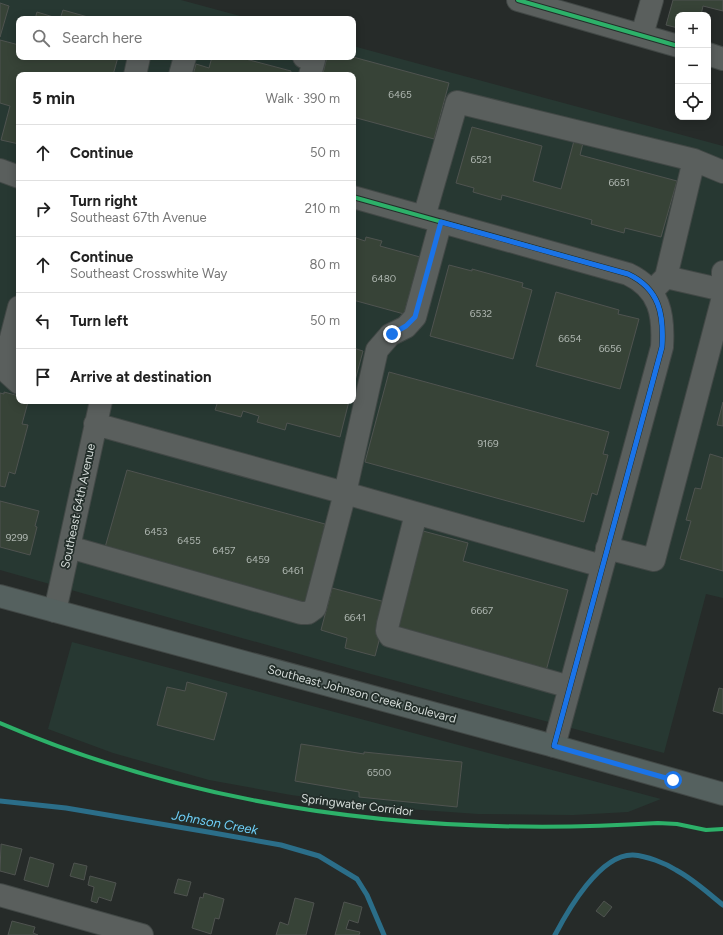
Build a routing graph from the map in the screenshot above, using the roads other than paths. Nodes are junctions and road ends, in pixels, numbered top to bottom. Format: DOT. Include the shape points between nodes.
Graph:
graph roads {
  1 [pos="518,0"];
  2 [pos="652,0"];
  3 [pos="642,35"];
  4 [pos="675,45"];
  5 [pos="711,55"];
  6 [pos="723,59"];
  7 [pos="138,60"];
  8 [pos="184,60"];
  9 [pos="314,60"];
  10 [pos="136,72"];
  11 [pos="181,72"];
  12 [pos="311,72"];
  13 [pos="694,160"];
  14 [pos="0,170"];
  15 [pos="723,172"];
  16 [pos="16,176"];
  17 [pos="356,198"];
  18 [pos="432,219"];
  19 [pos="723,272"];
  20 [pos="723,278"];
  21 [pos="659,284"];
  22 [pos="723,290"];
  23 [pos="723,297"];
  24 [pos="16,319"];
  25 [pos="16,380"];
  26 [pos="94,408"];
  27 [pos="345,493"];
  28 [pos="416,514"];
  29 [pos="69,547"];
  30 [pos="605,557"];
  31 [pos="0,596"];
  32 [pos="55,611"];
  33 [pos="570,687"];
  34 [pos="554,746"];
  35 [pos="723,794"];
  36 [pos="0,895"];
  37 [pos="135,934"];
  1 -- 3 [label="street"];
  2 -- 3 [label="street"];
  3 -- 4 [label="street"];
  5 -- 6 [label="street"];
  7 -- 10 [label="street"];
  8 -- 11 [label="street"];
  9 -- 12 [label="street"];
  13 -- 15 [label="street"];
  13 -- 18 [label="street" via="457,102"];
  13 -- 21 [label="street"];
  14 -- 16 [label="street"];
  17 -- 18 [label="street"];
  18 -- 21 [label="street"];
  18 -- 27 [label="street" via="415,317 406,326 390,335 377,350"];
  19 -- 20 [label="street"];
  21 -- 22 [label="street"];
  21 -- 30 [label="street" via="662,347"];
  23 -- 30 [label="street" via="654,560"];
  24 -- 25 [label="street" via="5,361 8,373"];
  26 -- 27 [label="street"];
  26 -- 29 [label="street, Southeast 64th Avenue"];
  27 -- 28 [label="street"];
  27 -- 29 [label="street" via="315,608 308,613"];
  28 -- 30 [label="street"];
  28 -- 33 [label="street" via="388,624 387,631 390,636"];
  29 -- 32 [label="street, Southeast 64th Avenue"];
  30 -- 33 [label="street"];
  31 -- 32 [label="main road, Southeast Johnson Creek Boulevard"];
  32 -- 34 [label="main road, Southeast Johnson Creek Boulevard"];
  33 -- 34 [label="street"];
  34 -- 35 [label="main road, Southeast Johnson Creek Boulevard"];
  36 -- 37 [label="street"];
}
